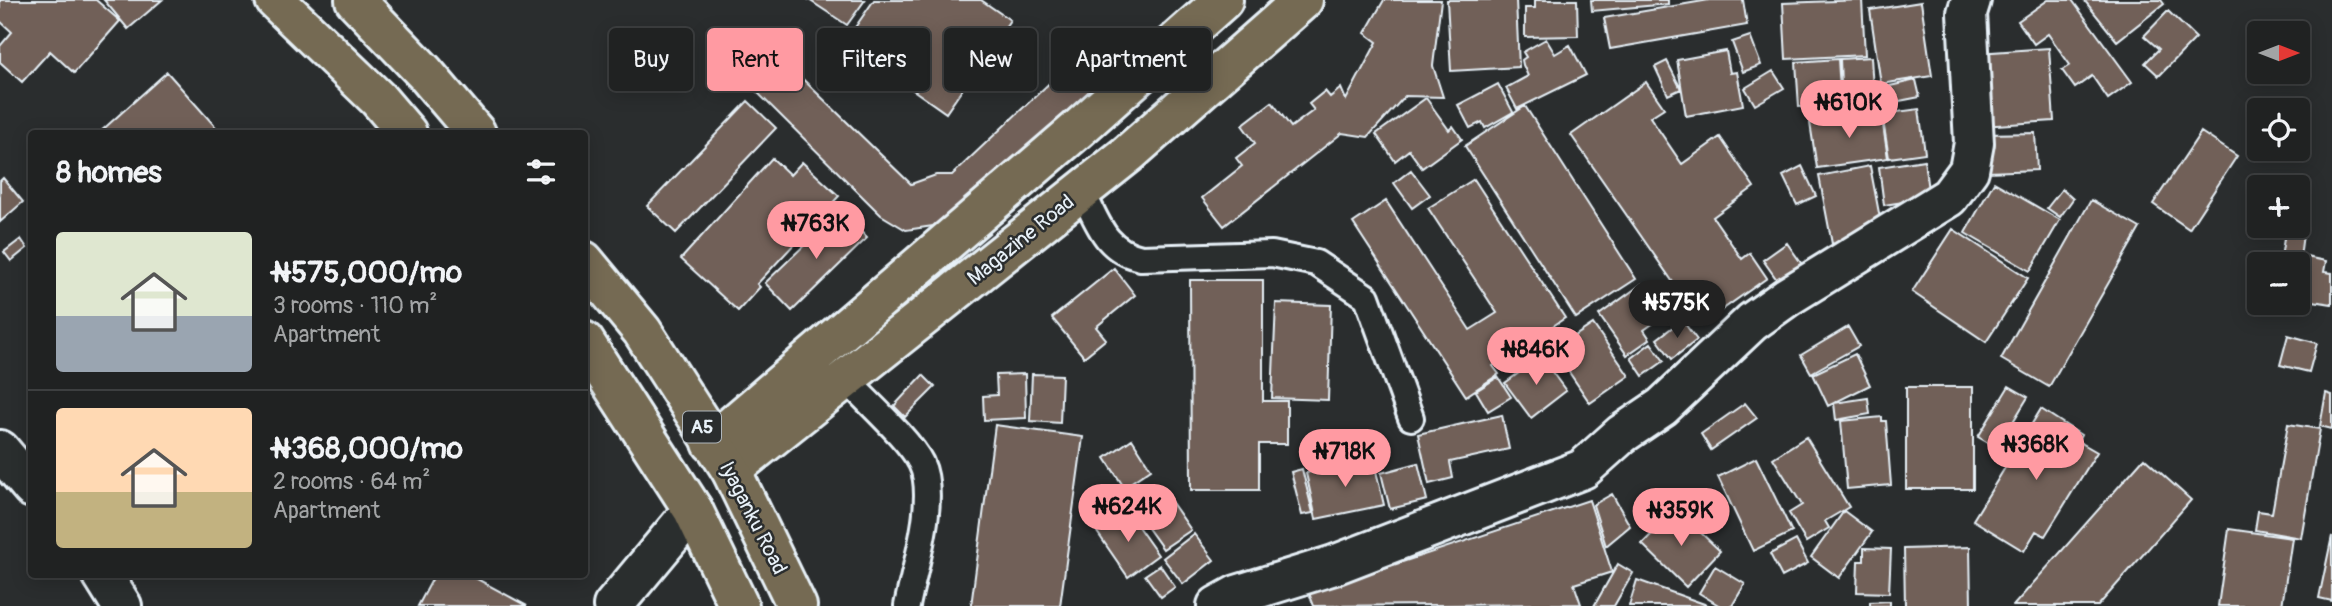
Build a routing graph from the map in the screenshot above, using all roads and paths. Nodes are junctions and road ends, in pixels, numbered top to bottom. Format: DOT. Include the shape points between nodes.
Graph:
graph roads {
  1 [pos="275,0"];
  2 [pos="355,0"];
  3 [pos="1223,0"];
  4 [pos="1303,0"];
  5 [pos="1971,0"];
  6 [pos="404,130"];
  7 [pos="473,130"];
  8 [pos="1082,191"];
  9 [pos="588,266"];
  10 [pos="588,347"];
  11 [pos="846,379"];
  12 [pos="1411,418"];
  13 [pos="0,450"];
  14 [pos="722,456"];
  15 [pos="28,483"];
  16 [pos="693,510"];
  17 [pos="104,578"];
  18 [pos="122,606"];
  19 [pos="613,606"];
  20 [pos="739,606"];
  21 [pos="797,606"];
  22 [pos="907,606"];
  23 [pos="1217,606"];
  1 -- 6 [label="main road"];
  2 -- 7 [label="main road"];
  3 -- 14 [label="main road"];
  4 -- 8 [label="main road, Magazine Road"];
  5 -- 23 [label="street" via="1967,13 1974,143 1969,170 1949,197 1752,322 1662,407 1583,469"];
  8 -- 11 [label="main road, Magazine Road"];
  8 -- 12 [label="lane" via="1112,247 1125,254 1141,258 1272,254 1316,263 1367,297"];
  9 -- 14 [label="main road, Iyaganku Road / A5" via="642,331"];
  10 -- 16 [label="main road, A5"];
  11 -- 14 [label="main road, Magazine Road"];
  11 -- 22 [label="lane" via="921,463 928,487"];
  13 -- 15 [label="street"];
  14 -- 21 [label="main road, Iyaganku Road / A5"];
  16 -- 19 [label="street"];
  16 -- 20 [label="main road, A5"];
  17 -- 18 [label="street"];
}
